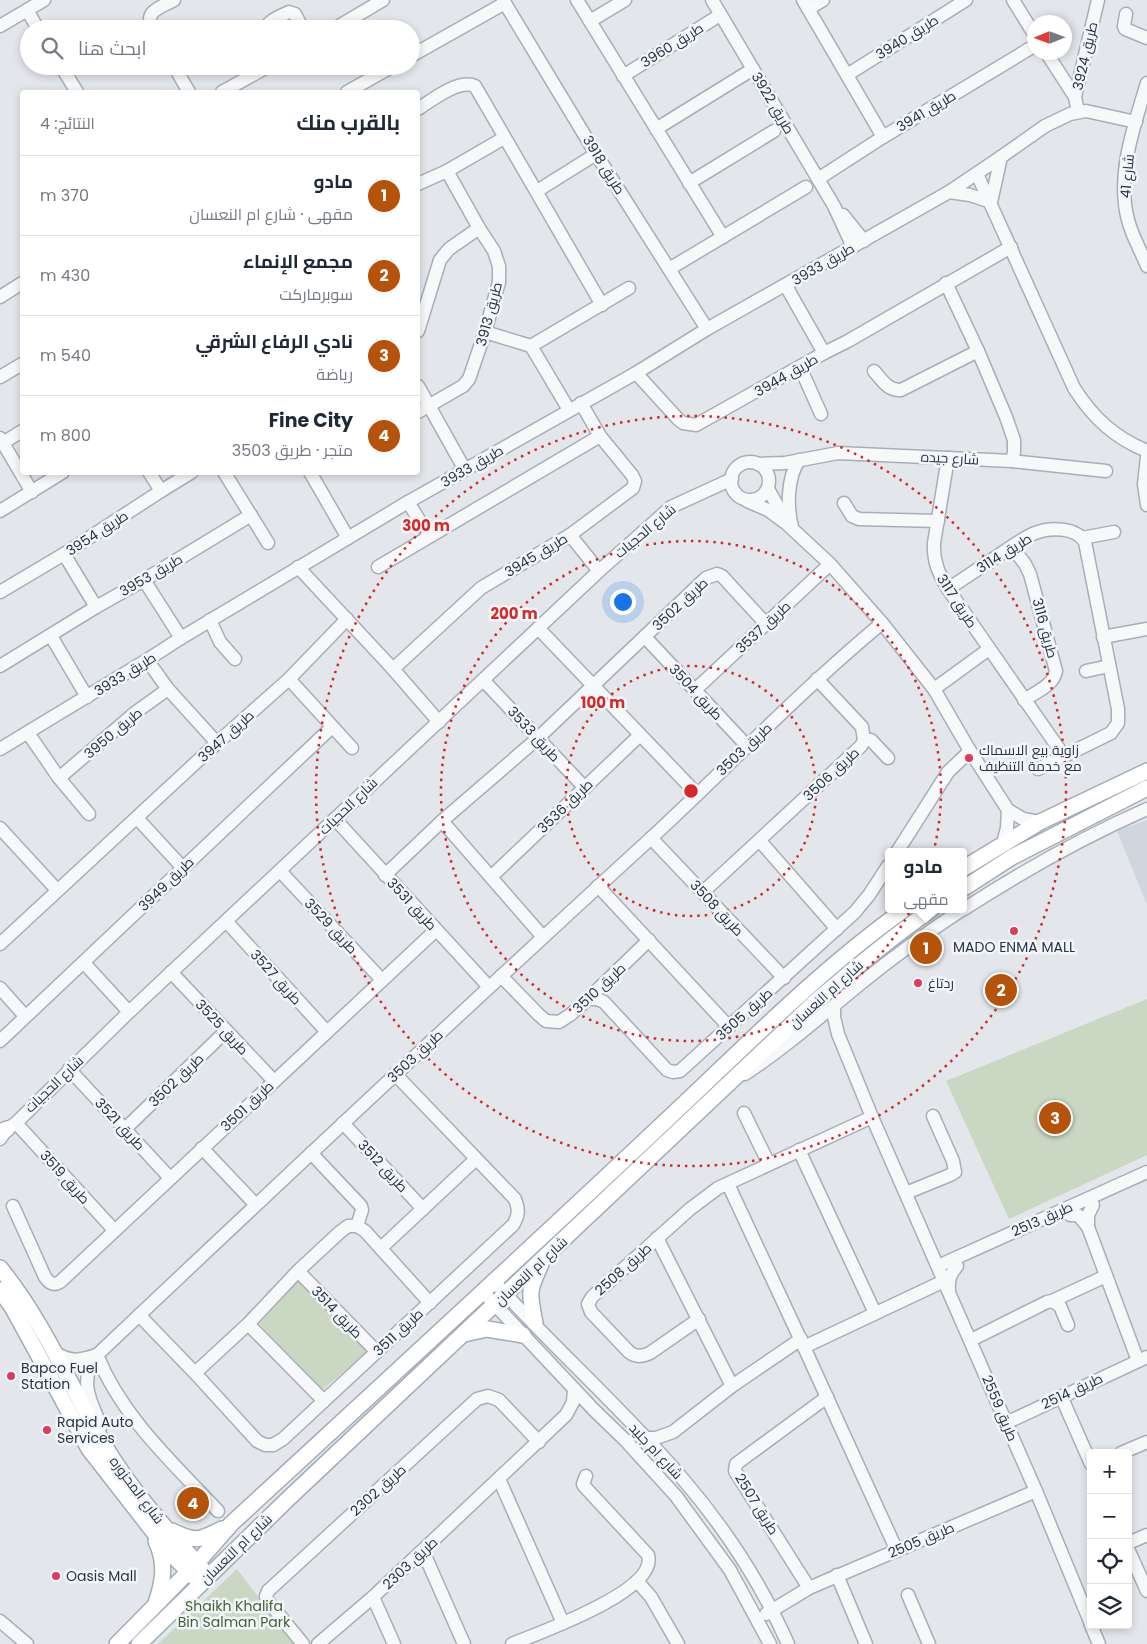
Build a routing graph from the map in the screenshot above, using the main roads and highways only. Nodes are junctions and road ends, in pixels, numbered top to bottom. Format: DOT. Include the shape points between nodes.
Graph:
graph roads {
  1 [pos="1147,771"];
  2 [pos="1147,788"];
  3 [pos="967,866"];
  4 [pos="967,886"];
  5 [pos="900,913"];
  6 [pos="927,913"];
  7 [pos="544,1258"];
  8 [pos="0,1268"];
  9 [pos="0,1290"];
  10 [pos="534,1322"];
  11 [pos="462,1335"];
  12 [pos="523,1335"];
  13 [pos="231,1524"];
  14 [pos="149,1526"];
  15 [pos="166,1528"];
  16 [pos="193,1567"];
  17 [pos="204,1580"];
  18 [pos="156,1604"];
  19 [pos="117,1644"];
  20 [pos="139,1644"];
  1 -- 3 [label="main road" via="1040,822"];
  2 -- 4 [label="main road" via="1028,849"];
  5 -- 13 [label="main road, شارع ام النعسان" via="801,992 658,1129"];
  6 -- 7 [label="main road, شارع ام النعسان" via="814,1003"];
  7 -- 10 [label="main road" via="530,1291"];
  7 -- 11 [label="main road, شارع ام النعسان"];
  8 -- 15 [label="main road, شارع المحزوره" via="55,1353 106,1447 146,1506"];
  9 -- 14 [label="main road, شارع المحزوره" via="89,1449"];
  11 -- 12 [label="main road" via="487,1329"];
  11 -- 17 [label="main road, شارع ام النعسان"];
  13 -- 15 [label="main road" via="199,1539 183,1537"];
  13 -- 16 [label="main road, شارع ام النعسان"];
  14 -- 16 [label="main road, شارع المحزوره"];
  14 -- 18 [label="main road" via="162,1556 164,1571"];
  15 -- 16 [label="main road, شارع المحزوره"];
  16 -- 17 [label="main road, شارع المحزوره"];
  16 -- 18 [label="main road, شارع ام النعسان"];
  17 -- 20 [label="main road, شارع ام النعسان"];
  18 -- 19 [label="main road, شارع ام النعسان"];
}
